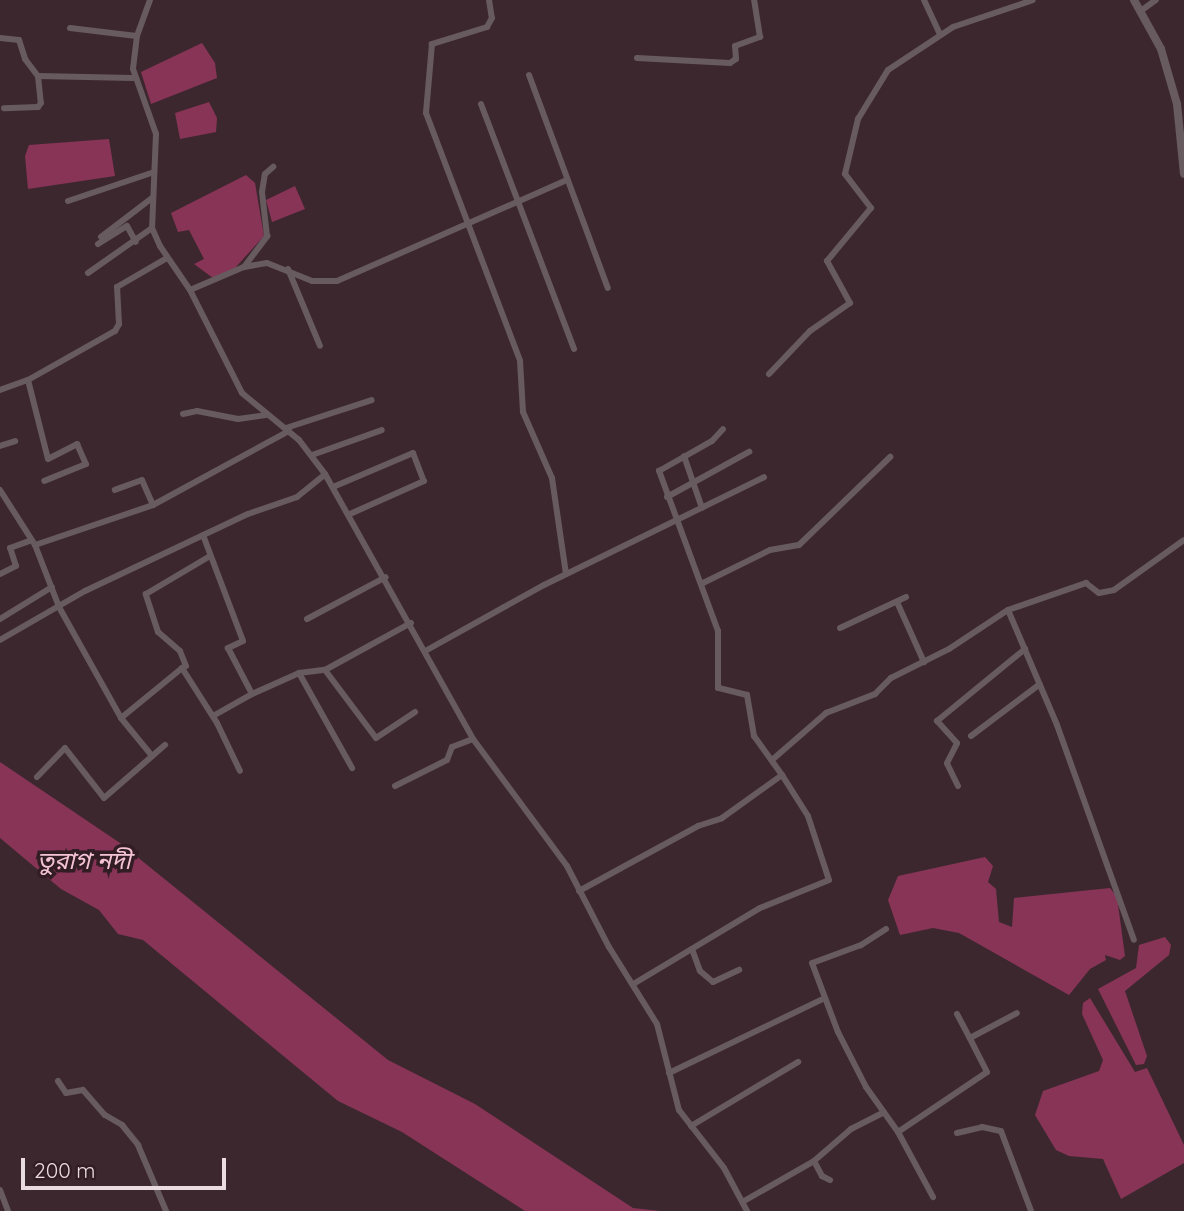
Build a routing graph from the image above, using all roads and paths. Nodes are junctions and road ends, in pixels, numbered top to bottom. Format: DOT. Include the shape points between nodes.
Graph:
graph roads {
  1 [pos="150,0"];
  2 [pos="489,0"];
  3 [pos="754,0"];
  4 [pos="924,0"];
  5 [pos="1033,0"];
  6 [pos="1134,0"];
  7 [pos="1156,0"];
  8 [pos="1142,10"];
  9 [pos="69,28"];
  10 [pos="940,34"];
  11 [pos="137,36"];
  12 [pos="0,38"];
  13 [pos="637,58"];
  14 [pos="529,75"];
  15 [pos="38,76"];
  16 [pos="133,78"];
  17 [pos="481,104"];
  18 [pos="4,108"];
  19 [pos="273,167"];
  20 [pos="154,172"];
  21 [pos="1184,174"];
  22 [pos="567,180"];
  23 [pos="152,198"];
  24 [pos="68,201"];
  25 [pos="518,203"];
  26 [pos="467,226"];
  27 [pos="152,228"];
  28 [pos="136,242"];
  29 [pos="167,258"];
  30 [pos="244,267"];
  31 [pos="288,269"];
  32 [pos="88,273"];
  33 [pos="608,288"];
  34 [pos="190,290"];
  35 [pos="320,346"];
  36 [pos="574,349"];
  37 [pos="769,374"];
  38 [pos="28,380"];
  39 [pos="0,390"];
  40 [pos="372,400"];
  41 [pos="183,414"];
  42 [pos="267,415"];
  43 [pos="382,429"];
  44 [pos="723,429"];
  45 [pos="287,430"];
  46 [pos="15,441"];
  47 [pos="0,446"];
  48 [pos="749,452"];
  49 [pos="312,455"];
  50 [pos="684,456"];
  51 [pos="890,457"];
  52 [pos="325,474"];
  53 [pos="764,477"];
  54 [pos="44,481"];
  55 [pos="693,482"];
  56 [pos="333,487"];
  57 [pos="0,490"];
  58 [pos="115,490"];
  59 [pos="667,496"];
  60 [pos="153,505"];
  61 [pos="702,508"];
  62 [pos="350,514"];
  63 [pos="675,521"];
  64 [pos="203,535"];
  65 [pos="1184,540"];
  66 [pos="33,542"];
  67 [pos="210,556"];
  68 [pos="0,574"];
  69 [pos="566,574"];
  70 [pos="386,577"];
  71 [pos="704,583"];
  72 [pos="52,587"];
  73 [pos="906,597"];
  74 [pos="897,602"];
  75 [pos="59,607"];
  76 [pos="1008,610"];
  77 [pos="0,619"];
  78 [pos="307,619"];
  79 [pos="411,623"];
  80 [pos="840,628"];
  81 [pos="0,640"];
  82 [pos="1025,649"];
  83 [pos="427,650"];
  84 [pos="924,662"];
  85 [pos="182,668"];
  86 [pos="325,670"];
  87 [pos="299,673"];
  88 [pos="1040,684"];
  89 [pos="252,694"];
  90 [pos="415,712"];
  91 [pos="213,716"];
  92 [pos="121,718"];
  93 [pos="971,736"];
  94 [pos="472,739"];
  95 [pos="165,745"];
  96 [pos="152,756"];
  97 [pos="772,760"];
  98 [pos="352,768"];
  99 [pos="240,771"];
  100 [pos="782,775"];
  101 [pos="37,777"];
  102 [pos="395,786"];
  103 [pos="958,786"];
  104 [pos="579,891"];
  105 [pos="886,929"];
  106 [pos="1134,940"];
  107 [pos="692,949"];
  108 [pos="738,970"];
  109 [pos="635,983"];
  110 [pos="823,999"];
  111 [pos="1017,1013"];
  112 [pos="957,1014"];
  113 [pos="970,1038"];
  114 [pos="798,1062"];
  115 [pos="669,1073"];
  116 [pos="58,1081"];
  117 [pos="884,1112"];
  118 [pos="691,1126"];
  119 [pos="898,1132"];
  120 [pos="957,1133"];
  121 [pos="814,1161"];
  122 [pos="830,1180"];
  123 [pos="0,1190"];
  124 [pos="933,1197"];
  125 [pos="744,1201"];
  126 [pos="8,1211"];
  127 [pos="166,1211"];
  128 [pos="747,1211"];
  129 [pos="1031,1211"];
  1 -- 11 [label="street"];
  2 -- 26 [label="street" via="492,18 487,27 432,44 426,113"];
  3 -- 13 [label="street" via="760,37 734,46 736,59 730,63"];
  4 -- 10 [label="street"];
  5 -- 10 [label="street"];
  6 -- 8 [label="street"];
  7 -- 8 [label="street"];
  8 -- 21 [label="street" via="1161,49 1177,104"];
  9 -- 11 [label="street"];
  10 -- 37 [label="street" via="888,70 858,119 845,174 871,208 827,261 850,303 810,331"];
  11 -- 16 [label="street"];
  12 -- 15 [label="street" via="19,40 25,59"];
  14 -- 22 [label="street"];
  15 -- 16 [label="street"];
  15 -- 18 [label="street" via="38,107"];
  16 -- 20 [label="street" via="156,134"];
  17 -- 25 [label="street"];
  19 -- 30 [label="street" via="265,174 262,192 267,236"];
  20 -- 23 [label="street"];
  20 -- 24 [label="street"];
  22 -- 25 [label="street"];
  22 -- 33 [label="street"];
  23 -- 27 [label="street"];
  23 -- 28 [label="street" via="100,241 127,226"];
  25 -- 26 [label="street"];
  25 -- 36 [label="street"];
  26 -- 31 [label="street" via="337,281 312,281"];
  26 -- 69 [label="street" via="520,361 523,412 552,478"];
  27 -- 28 [label="street"];
  27 -- 29 [label="street"];
  28 -- 32 [label="street"];
  29 -- 34 [label="street"];
  29 -- 38 [label="street" via="117,287 115,331"];
  30 -- 31 [label="street" via="267,264"];
  30 -- 34 [label="street"];
  31 -- 35 [label="street"];
  34 -- 42 [label="street" via="242,393"];
  38 -- 39 [label="street"];
  38 -- 54 [label="street" via="48,459 77,444 86,464"];
  40 -- 45 [label="street"];
  41 -- 42 [label="street" via="197,411 238,419"];
  42 -- 45 [label="street"];
  43 -- 49 [label="street"];
  44 -- 50 [label="street"];
  45 -- 49 [label="street"];
  45 -- 60 [label="street"];
  46 -- 47 [label="street"];
  48 -- 55 [label="street"];
  49 -- 52 [label="street"];
  50 -- 55 [label="street"];
  50 -- 59 [label="street" via="659,471"];
  51 -- 71 [label="street" via="799,545 770,550"];
  52 -- 56 [label="street"];
  52 -- 64 [label="street" via="297,497"];
  53 -- 61 [label="street"];
  55 -- 59 [label="street"];
  55 -- 61 [label="street"];
  56 -- 62 [label="street"];
  56 -- 62 [label="street" via="413,453 424,481"];
  57 -- 66 [label="street"];
  58 -- 60 [label="street" via="142,480"];
  59 -- 63 [label="street"];
  60 -- 66 [label="street"];
  61 -- 63 [label="street"];
  62 -- 70 [label="street"];
  63 -- 69 [label="street"];
  63 -- 71 [label="street"];
  64 -- 67 [label="street"];
  64 -- 75 [label="street"];
  65 -- 76 [label="street" via="1114,590 1099,593 1086,583"];
  66 -- 68 [label="street" via="10,548 16,566"];
  66 -- 72 [label="street"];
  67 -- 85 [label="street" via="146,594 158,632 180,651 186,666"];
  67 -- 89 [label="street" via="243,641 229,648"];
  69 -- 83 [label="street"];
  70 -- 78 [label="street"];
  70 -- 79 [label="street"];
  71 -- 97 [label="street" via="718,631 718,688 747,695 754,736"];
  72 -- 75 [label="street"];
  72 -- 77 [label="street"];
  73 -- 74 [label="street"];
  74 -- 80 [label="street"];
  74 -- 84 [label="street"];
  75 -- 81 [label="street"];
  75 -- 92 [label="street"];
  76 -- 82 [label="street"];
  76 -- 84 [label="street"];
  79 -- 83 [label="street"];
  79 -- 86 [label="street"];
  82 -- 88 [label="street"];
  82 -- 103 [label="street" via="937,721 957,743 947,763"];
  83 -- 94 [label="street"];
  84 -- 97 [label="street" via="891,678 875,694 826,713"];
  85 -- 91 [label="street"];
  85 -- 92 [label="street"];
  86 -- 87 [label="street"];
  86 -- 90 [label="street" via="372,737"];
  87 -- 89 [label="street"];
  87 -- 98 [label="street"];
  88 -- 93 [label="street"];
  88 -- 106 [label="street"];
  89 -- 91 [label="street"];
  91 -- 99 [label="street"];
  92 -- 96 [label="street"];
  94 -- 102 [label="street" via="452,747 447,760"];
  94 -- 104 [label="street" via="509,793 557,849"];
  95 -- 96 [label="street"];
  96 -- 101 [label="street" via="104,798 65,748"];
  97 -- 100 [label="street"];
  100 -- 104 [label="street" via="722,818 698,826"];
  100 -- 107 [label="street" via="808,816 829,880 760,908"];
  104 -- 109 [label="street"];
  105 -- 110 [label="street" via="860,945 813,959"];
  107 -- 108 [label="street" via="700,971 713,982"];
  107 -- 109 [label="street"];
  109 -- 115 [label="street" via="657,1024"];
  110 -- 115 [label="street"];
  110 -- 117 [label="street" via="866,1087"];
  111 -- 113 [label="street"];
  112 -- 113 [label="street"];
  113 -- 119 [label="street" via="987,1072"];
  114 -- 118 [label="street"];
  115 -- 118 [label="street" via="679,1110"];
  116 -- 127 [label="street" via="66,1093 83,1090 138,1144"];
  117 -- 119 [label="street"];
  117 -- 121 [label="street" via="851,1129"];
  118 -- 125 [label="street"];
  119 -- 124 [label="street"];
  120 -- 129 [label="street" via="982,1127 1001,1131"];
  121 -- 122 [label="street" via="822,1176"];
  121 -- 125 [label="street"];
  123 -- 126 [label="street"];
  125 -- 128 [label="street"];
}
